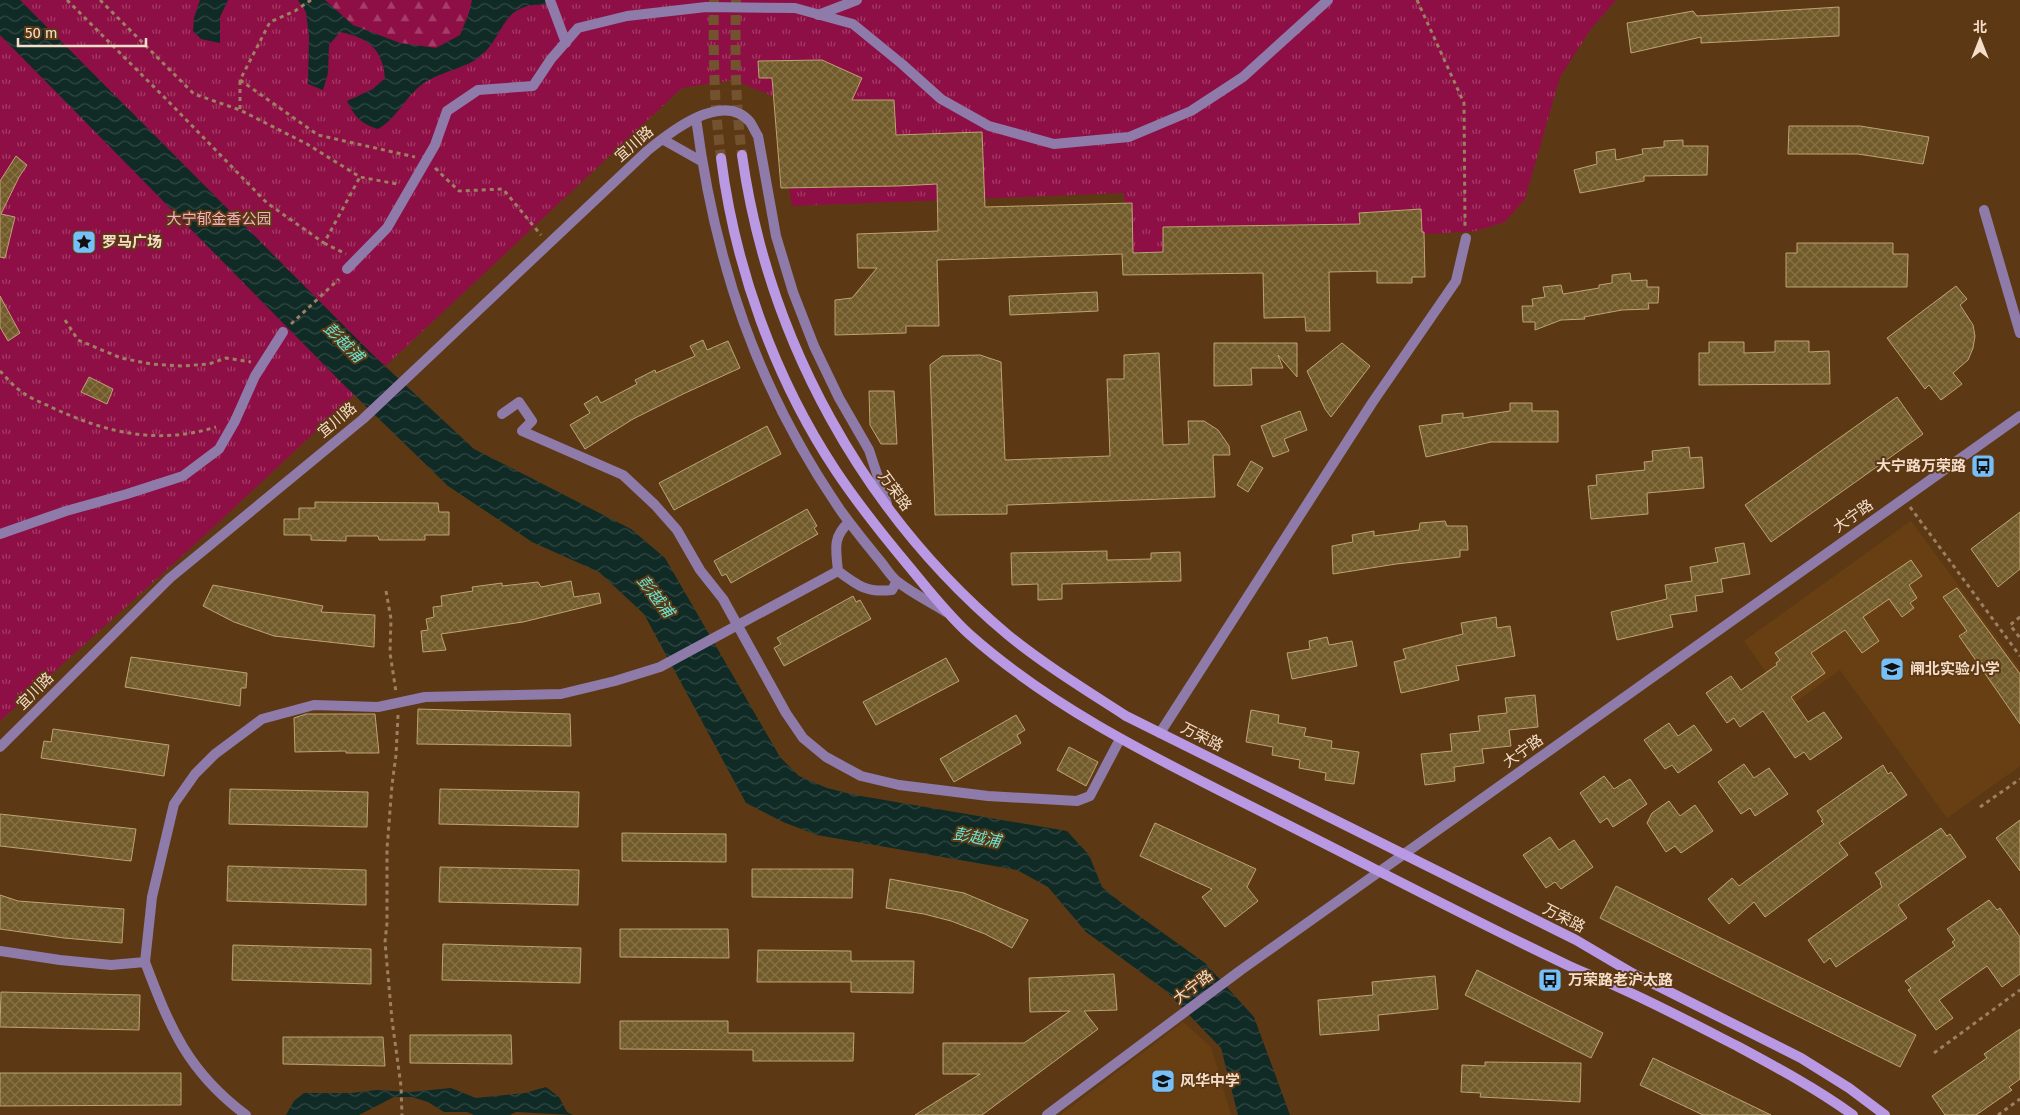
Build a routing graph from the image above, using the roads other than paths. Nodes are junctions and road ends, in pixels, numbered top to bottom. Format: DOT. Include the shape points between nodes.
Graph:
graph roads {
  1 [pos="550,0"];
  2 [pos="858,0"];
  3 [pos="1328,0"];
  4 [pos="818,15"];
  5 [pos="566,43"];
  6 [pos="696,118"];
  7 [pos="662,139"];
  8 [pos="742,155"];
  9 [pos="721,158"];
  10 [pos="701,161"];
  11 [pos="1984,210"];
  12 [pos="1466,238"];
  13 [pos="347,269"];
  14 [pos="283,332"];
  15 [pos="2020,333"];
  16 [pos="502,414"];
  17 [pos="2020,416"];
  18 [pos="888,508"];
  19 [pos="849,522"];
  20 [pos="0,534"];
  21 [pos="838,571"];
  22 [pos="896,581"];
  23 [pos="948,614"];
  24 [pos="739,625"];
  25 [pos="1160,732"];
  26 [pos="1120,739"];
  27 [pos="0,747"];
  28 [pos="1404,854"];
  29 [pos="1380,871"];
  30 [pos="0,951"];
  31 [pos="146,962"];
  32 [pos="246,1115"];
  33 [pos="1047,1115"];
  34 [pos="1853,1115"];
  35 [pos="1885,1115"];
  1 -- 5 [label="street"];
  2 -- 4 [label="street"];
  3 -- 4 [label="street" via="1243,77 1190,110 1129,137 1054,144 988,126 941,99 853,24"];
  4 -- 5 [label="street" via="794,8 706,7 627,16 578,28"];
  5 -- 13 [label="street" via="533,86 478,90 448,110 435,145 387,228"];
  6 -- 7 [label="street, 宜川路"];
  6 -- 10 [label="street"];
  6 -- 18 [label="street, 宜川路" via="720,111 740,114 750,122 758,136 776,236 793,292 839,398 870,450"];
  7 -- 10 [label="street"];
  7 -- 27 [label="street, 宜川路" via="362,419 170,578"];
  8 -- 18 [label="main road, 万荣路" via="758,241 797,353 822,406"];
  9 -- 23 [label="main road" via="738,246 755,304 804,416 834,468 870,520"];
  10 -- 19 [label="street" via="720,250 760,368 796,439"];
  11 -- 15 [label="street"];
  12 -- 25 [label="street" via="1456,281 1366,411"];
  14 -- 20 [label="street" via="254,376 220,449 183,476"];
  16 -- 24 [label="street" via="518,402 532,420 522,431 623,475 677,530 700,570"];
  17 -- 28 [label="street, 大宁路"];
  18 -- 25 [label="main road, 万荣路" via="957,588 1008,635 1062,676 1126,716"];
  19 -- 21 [label="street" via="839,531 836,542"];
  19 -- 22 [label="street"];
  21 -- 22 [label="street" via="859,587 876,592 892,590"];
  21 -- 24 [label="street"];
  22 -- 23 [label="street"];
  23 -- 26 [label="main road" via="993,654 1051,696"];
  24 -- 26 [label="street" via="803,738 826,757 861,776 899,785 988,796 1077,801 1090,796"];
  24 -- 31 [label="street" via="660,667 561,694 425,696 378,707 314,705 262,719 215,754 195,774 174,804 152,897"];
  25 -- 28 [label="main road, 万荣路"];
  26 -- 29 [label="main road"];
  28 -- 29 [label="street, 大宁路"];
  28 -- 35 [label="main road, 万荣路" via="1801,1058"];
  29 -- 33 [label="street, 大宁路"];
  29 -- 34 [label="main road" via="1712,1033 1790,1074"];
  30 -- 31 [label="street" via="111,965"];
  31 -- 32 [label="street" via="171,1028 194,1065 213,1089"];
}
